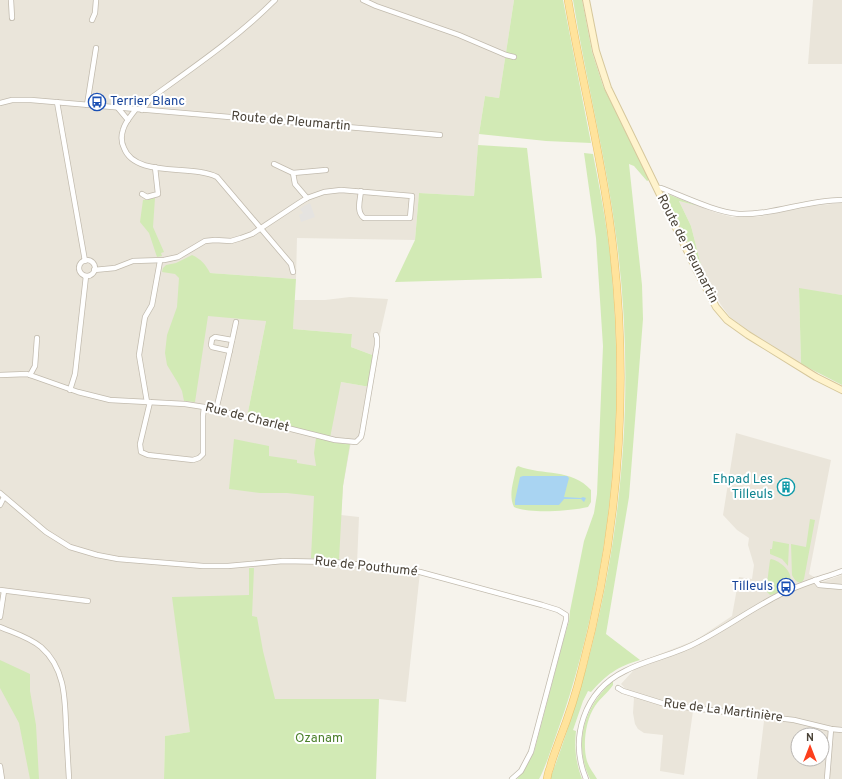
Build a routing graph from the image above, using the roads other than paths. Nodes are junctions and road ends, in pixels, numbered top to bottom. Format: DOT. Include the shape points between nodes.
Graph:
graph roads {
  1 [pos="11,0"];
  2 [pos="96,0"];
  3 [pos="276,0"];
  4 [pos="363,0"];
  5 [pos="568,0"];
  6 [pos="586,0"];
  7 [pos="12,18"];
  8 [pos="92,20"];
  9 [pos="96,48"];
  10 [pos="514,57"];
  11 [pos="57,102"];
  12 [pos="0,103"];
  13 [pos="87,105"];
  14 [pos="118,108"];
  15 [pos="136,109"];
  16 [pos="142,110"];
  17 [pos="128,120"];
  18 [pos="440,135"];
  19 [pos="274,164"];
  20 [pos="155,167"];
  21 [pos="326,170"];
  22 [pos="293,173"];
  23 [pos="657,188"];
  24 [pos="361,191"];
  25 [pos="142,194"];
  26 [pos="307,198"];
  27 [pos="842,200"];
  28 [pos="261,227"];
  29 [pos="85,260"];
  30 [pos="160,261"];
  31 [pos="94,270"];
  32 [pos="293,272"];
  33 [pos="86,276"];
  34 [pos="236,322"];
  35 [pos="376,335"];
  36 [pos="37,338"];
  37 [pos="232,340"];
  38 [pos="230,351"];
  39 [pos="0,375"];
  40 [pos="30,375"];
  41 [pos="70,390"];
  42 [pos="842,390"];
  43 [pos="148,402"];
  44 [pos="204,407"];
  45 [pos="216,410"];
  46 [pos="0,493"];
  47 [pos="4,497"];
  48 [pos="0,505"];
  49 [pos="842,571"];
  50 [pos="815,580"];
  51 [pos="842,587"];
  52 [pos="2,591"];
  53 [pos="88,601"];
  54 [pos="0,617"];
  55 [pos="0,627"];
  56 [pos="618,688"];
  57 [pos="831,729"];
  58 [pos="842,730"];
  59 [pos="0,766"];
  60 [pos="549,769"];
  61 [pos="2,779"];
  62 [pos="69,779"];
  63 [pos="512,779"];
  64 [pos="542,779"];
  65 [pos="547,779"];
  66 [pos="586,779"];
  67 [pos="827,779"];
  1 -- 7 [label="street"];
  2 -- 8 [label="street"];
  3 -- 16 [label="street" via="235,36 151,98"];
  4 -- 10 [label="street"];
  5 -- 60 [label="main road" via="611,229 619,305 621,397 615,491 603,577 582,670"];
  6 -- 23 [label="main road, Route de Pleumartin" via="604,77"];
  9 -- 13 [label="street"];
  11 -- 12 [label="street, Route de Pleumartin" via="21,100"];
  11 -- 13 [label="street, Route de Pleumartin"];
  11 -- 29 [label="street"];
  13 -- 14 [label="street, Route de Pleumartin"];
  14 -- 15 [label="street, Route de Pleumartin"];
  14 -- 17 [label="street"];
  15 -- 16 [label="street, Route de Pleumartin"];
  15 -- 17 [label="street"];
  16 -- 18 [label="street, Route de Pleumartin"];
  17 -- 20 [label="street" via="121,137 125,151 139,164"];
  19 -- 22 [label="street"];
  20 -- 25 [label="street" via="158,194 147,197"];
  20 -- 28 [label="street" via="206,173 217,177"];
  21 -- 22 [label="street"];
  22 -- 26 [label="street" via="296,184"];
  23 -- 27 [label="street" via="720,210 740,214"];
  23 -- 42 [label="main road, Route de Pleumartin" via="708,293 726,320 801,368"];
  24 -- 24 [label="street" via="412,196 410,218 364,218 359,211"];
  24 -- 26 [label="street" via="333,191"];
  26 -- 28 [label="street"];
  28 -- 30 [label="street" via="242,238 205,242 178,256"];
  28 -- 32 [label="street" via="291,264"];
  29 -- 31 [label="street" via="92,263"];
  29 -- 33 [label="street" via="79,269 81,274"];
  30 -- 31 [label="street" via="133,261 113,269"];
  30 -- 43 [label="street" via="152,305 145,317 139,355"];
  31 -- 33 [label="street"];
  33 -- 41 [label="street" via="75,374"];
  34 -- 37 [label="street"];
  35 -- 45 [label="street, Rue de Charlet" via="370,387 362,433 358,441 335,440"];
  36 -- 40 [label="street" via="35,366"];
  37 -- 38 [label="street"];
  37 -- 38 [label="street" via="215,337 212,339 212,347"];
  38 -- 45 [label="street"];
  39 -- 40 [label="street, Rue de Charlet"];
  40 -- 41 [label="street, Rue de Charlet"];
  41 -- 43 [label="street, Rue de Charlet" via="110,400"];
  43 -- 44 [label="street, Rue de Charlet"];
  43 -- 44 [label="street" via="140,444 141,452 193,460 203,454"];
  44 -- 45 [label="street, Rue de Charlet"];
  46 -- 47 [label="street, Rue de Pouthumé"];
  47 -- 48 [label="street"];
  47 -- 63 [label="street, Rue de Pouthumé" via="46,532 70,547 97,555 203,566 283,561 384,566 420,572 562,612 566,615 566,620 531,752 521,771"];
  49 -- 50 [label="street"];
  50 -- 51 [label="street" via="819,585"];
  50 -- 66 [label="street" via="776,596 694,644 625,670 604,684 588,706 580,727 578,745"];
  52 -- 53 [label="street"];
  52 -- 54 [label="street"];
  55 -- 62 [label="street" via="36,643 59,671 64,690"];
  56 -- 57 [label="street, Rue de La Martinière" via="668,705 794,720"];
  57 -- 58 [label="street, Rue de La Martinière"];
  57 -- 67 [label="street"];
  59 -- 61 [label="street"];
  60 -- 64 [label="main road"];
  60 -- 65 [label="main road"];
}
